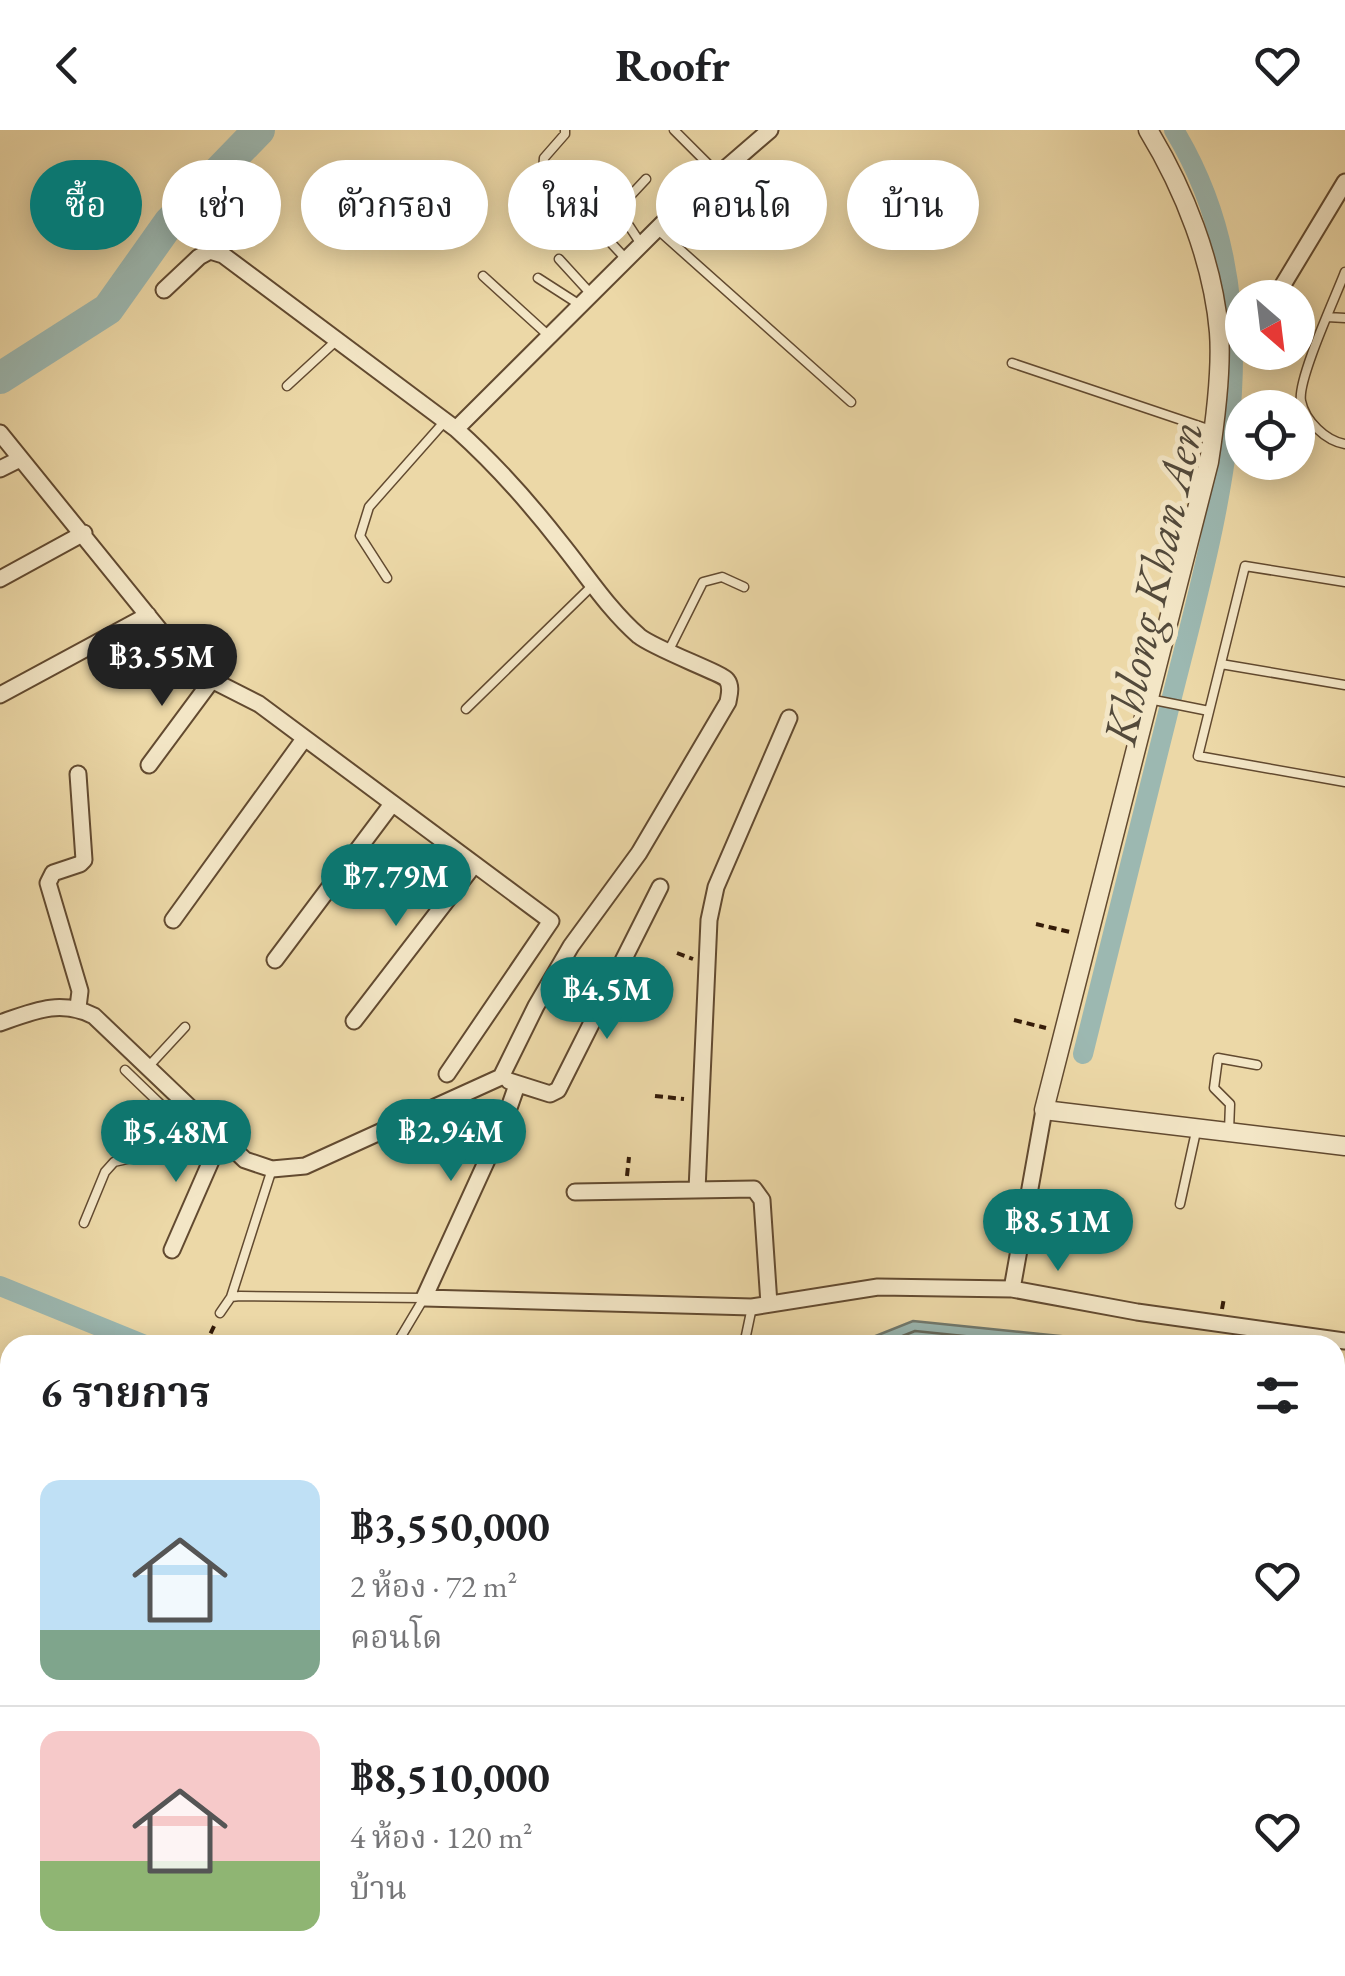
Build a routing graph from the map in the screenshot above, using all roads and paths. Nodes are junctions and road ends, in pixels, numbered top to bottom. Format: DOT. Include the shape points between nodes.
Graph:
graph roads {
  1 [pos="564,130"];
  2 [pos="674,130"];
  3 [pos="770,130"];
  4 [pos="1148,130"];
  5 [pos="703,160"];
  6 [pos="735,160"];
  7 [pos="646,179"];
  8 [pos="1345,182"];
  9 [pos="656,230"];
  10 [pos="641,244"];
  11 [pos="681,250"];
  12 [pos="558,259"];
  13 [pos="626,259"];
  14 [pos="1345,272"];
  15 [pos="482,276"];
  16 [pos="538,278"];
  17 [pos="1286,280"];
  18 [pos="164,290"];
  19 [pos="585,299"];
  20 [pos="1225,316"];
  21 [pos="1328,316"];
  22 [pos="1345,318"];
  23 [pos="549,336"];
  24 [pos="337,340"];
  25 [pos="1012,362"];
  26 [pos="1225,367"];
  27 [pos="287,386"];
  28 [pos="851,402"];
  29 [pos="451,425"];
  30 [pos="1214,431"];
  31 [pos="2,437"];
  32 [pos="1345,444"];
  33 [pos="20,459"];
  34 [pos="0,469"];
  35 [pos="84,533"];
  36 [pos="387,578"];
  37 [pos="0,579"];
  38 [pos="1345,582"];
  39 [pos="593,586"];
  40 [pos="744,586"];
  41 [pos="148,615"];
  42 [pos="668,652"];
  43 [pos="1221,664"];
  44 [pos="212,680"];
  45 [pos="1345,685"];
  46 [pos="0,695"];
  47 [pos="1150,699"];
  48 [pos="466,710"];
  49 [pos="1208,711"];
  50 [pos="789,718"];
  51 [pos="304,739"];
  52 [pos="149,764"];
  53 [pos="78,774"];
  54 [pos="1345,782"];
  55 [pos="392,804"];
  56 [pos="474,864"];
  57 [pos="660,888"];
  58 [pos="174,920"];
  59 [pos="1036,924"];
  60 [pos="1089,936"];
  61 [pos="275,960"];
  62 [pos="78,1007"];
  63 [pos="1014,1020"];
  64 [pos="354,1021"];
  65 [pos="0,1023"];
  66 [pos="185,1027"];
  67 [pos="1065,1033"];
  68 [pos="1256,1065"];
  69 [pos="148,1068"];
  70 [pos="125,1070"];
  71 [pos="448,1074"];
  72 [pos="500,1077"];
  73 [pos="517,1085"];
  74 [pos="655,1096"];
  75 [pos="698,1100"];
  76 [pos="1044,1110"];
  77 [pos="195,1112"];
  78 [pos="182,1124"];
  79 [pos="1197,1127"];
  80 [pos="1230,1132"];
  81 [pos="221,1138"];
  82 [pos="1345,1146"];
  83 [pos="272,1169"];
  84 [pos="696,1190"];
  85 [pos="574,1192"];
  86 [pos="1180,1204"];
  87 [pos="84,1223"];
  88 [pos="172,1250"];
  89 [pos="1012,1289"];
  90 [pos="232,1296"];
  91 [pos="424,1298"];
  92 [pos="769,1304"];
  93 [pos="752,1307"];
  94 [pos="220,1313"];
  95 [pos="210,1335"];
  96 [pos="402,1335"];
  97 [pos="746,1335"];
  98 [pos="1302,1335"];
  1 -- 13 [label="lane" via="543,170"];
  2 -- 5 [label="lane"];
  3 -- 6 [label="street"];
  4 -- 20 [label="street" via="1177,182"];
  7 -- 10 [label="lane" via="618,209"];
  8 -- 17 [label="street"];
  9 -- 10 [label="street"];
  10 -- 13 [label="street"];
  11 -- 28 [label="lane"];
  12 -- 19 [label="lane"];
  13 -- 19 [label="street"];
  14 -- 21 [label="lane"];
  15 -- 23 [label="lane"];
  16 -- 19 [label="lane"];
  18 -- 24 [label="street" via="210,250"];
  19 -- 23 [label="street"];
  21 -- 22 [label="lane"];
  21 -- 32 [label="lane" via="1300,399 1325,436"];
  23 -- 29 [label="street"];
  24 -- 27 [label="lane"];
  24 -- 29 [label="street"];
  25 -- 30 [label="lane"];
  26 -- 30 [label="street"];
  29 -- 36 [label="lane" via="368,507 362,521 360,536"];
  29 -- 39 [label="street" via="540,516"];
  30 -- 47 [label="street"];
  31 -- 33 [label="street"];
  33 -- 34 [label="street"];
  33 -- 35 [label="street"];
  35 -- 37 [label="street"];
  35 -- 41 [label="street"];
  38 -- 43 [label="lane" via="1245,566"];
  39 -- 42 [label="street" via="643,640"];
  39 -- 48 [label="lane"];
  40 -- 42 [label="lane" via="722,577 703,582"];
  41 -- 44 [label="street" via="192,670"];
  41 -- 46 [label="street"];
  42 -- 72 [label="street" via="723,676 730,682 728,702 640,853 571,946"];
  43 -- 45 [label="lane"];
  43 -- 49 [label="lane"];
  44 -- 51 [label="street" via="259,704"];
  44 -- 52 [label="street"];
  47 -- 49 [label="lane"];
  47 -- 60 [label="street"];
  49 -- 54 [label="lane" via="1198,756"];
  50 -- 75 [label="street" via="716,886"];
  51 -- 55 [label="street"];
  51 -- 58 [label="street"];
  53 -- 62 [label="street" via="84,860 53,873 48,884 80,991"];
  55 -- 56 [label="street"];
  55 -- 61 [label="street"];
  56 -- 64 [label="street"];
  56 -- 71 [label="street" via="550,921"];
  57 -- 73 [label="street" via="558,1090"];
  59 -- 60 [label="path"];
  60 -- 67 [label="street"];
  62 -- 65 [label="street" via="50,1005"];
  62 -- 69 [label="street"];
  63 -- 67 [label="path"];
  66 -- 69 [label="lane"];
  67 -- 76 [label="street"];
  68 -- 80 [label="lane" via="1218,1058 1214,1088 1230,1104"];
  69 -- 77 [label="street"];
  70 -- 78 [label="lane"];
  72 -- 73 [label="street"];
  72 -- 83 [label="street" via="305,1166"];
  73 -- 91 [label="street"];
  74 -- 75 [label="path"];
  75 -- 84 [label="street"];
  76 -- 79 [label="street"];
  76 -- 89 [label="street"];
  77 -- 78 [label="lane"];
  77 -- 81 [label="street"];
  78 -- 87 [label="lane" via="154,1153 114,1162"];
  79 -- 80 [label="street"];
  79 -- 86 [label="lane"];
  80 -- 82 [label="street"];
  81 -- 83 [label="street" via="245,1160"];
  81 -- 88 [label="street"];
  83 -- 90 [label="lane"];
  84 -- 85 [label="street"];
  84 -- 92 [label="street" via="754,1188 760,1194"];
  89 -- 92 [label="street" via="878,1287"];
  89 -- 98 [label="street"];
  90 -- 91 [label="lane"];
  90 -- 94 [label="lane"];
  91 -- 93 [label="street"];
  91 -- 96 [label="lane"];
  92 -- 93 [label="street"];
  93 -- 97 [label="lane"];
  94 -- 95 [label="path"];
}
